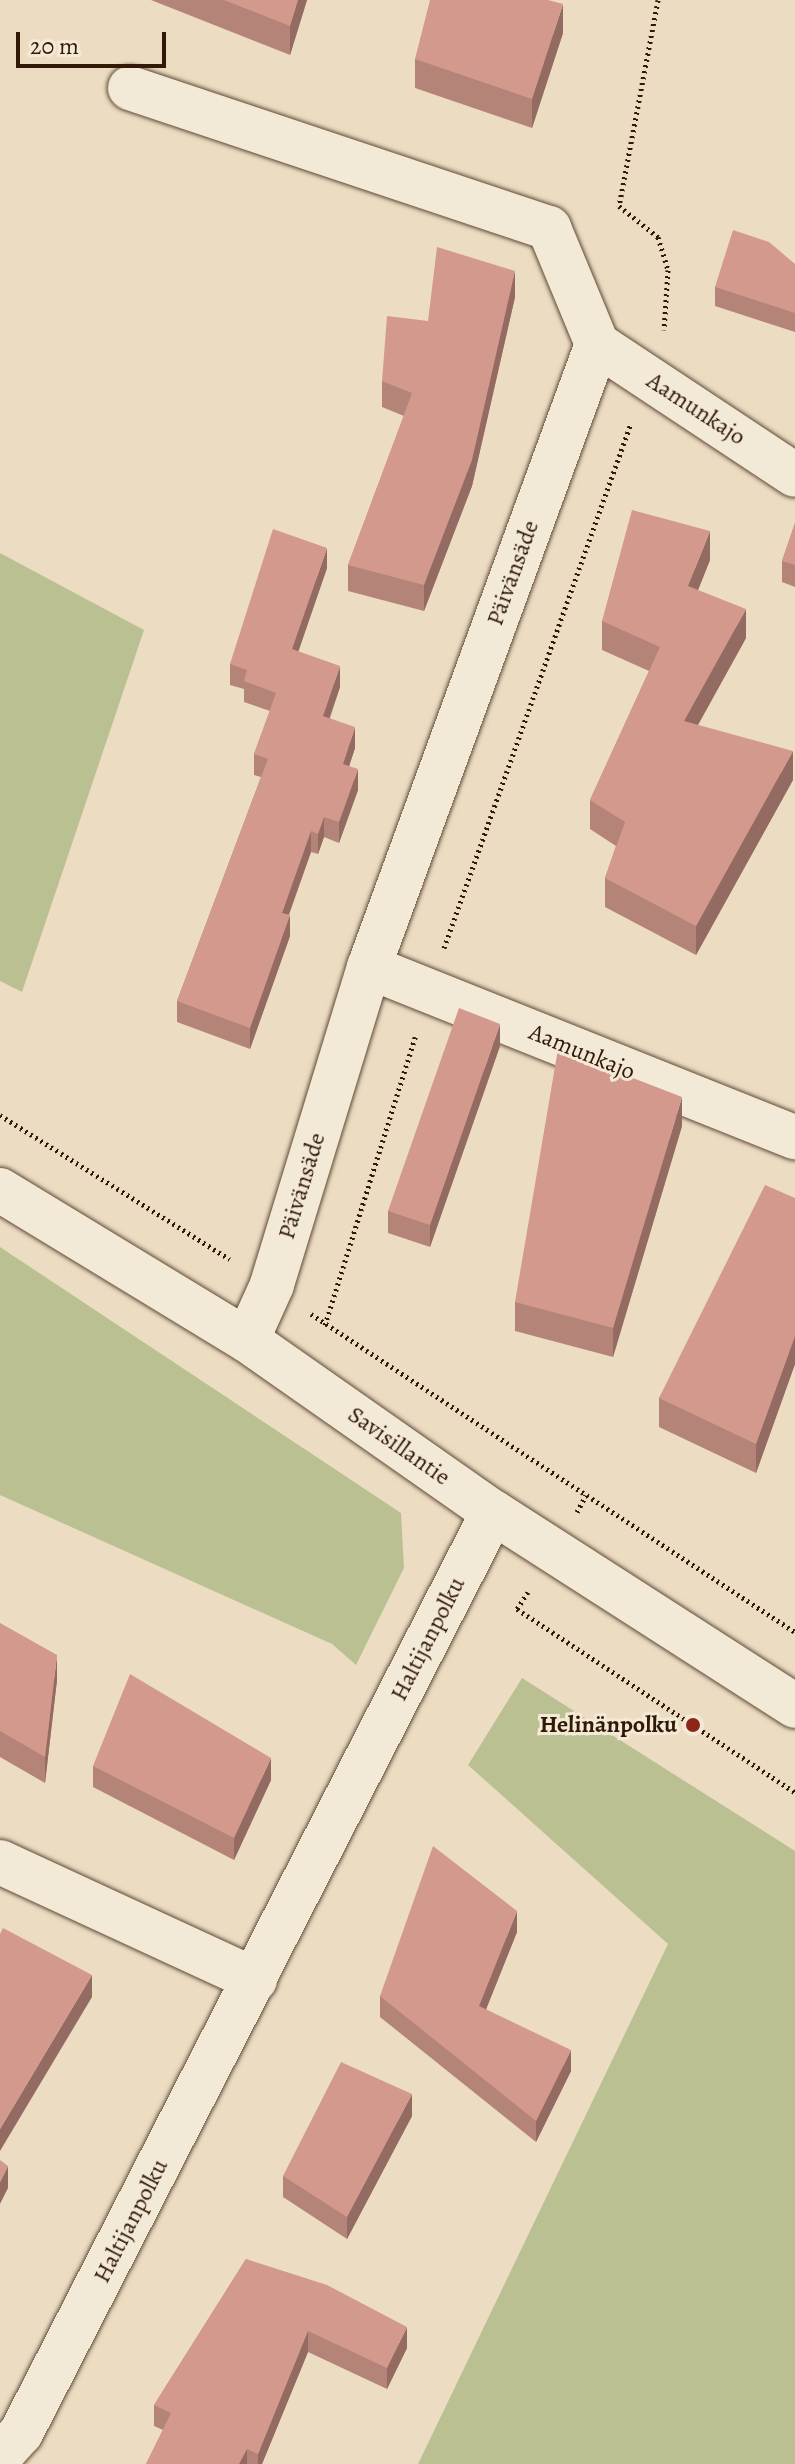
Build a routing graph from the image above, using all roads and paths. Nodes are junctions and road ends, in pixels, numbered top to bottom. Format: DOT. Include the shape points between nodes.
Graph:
graph roads {
  1 [pos="658,0"];
  2 [pos="130,88"];
  3 [pos="597,344"];
  4 [pos="648,377"];
  5 [pos="795,475"];
  6 [pos="369,967"];
  7 [pos="429,992"];
  8 [pos="795,1137"];
  9 [pos="0,1190"];
  10 [pos="325,1325"];
  11 [pos="247,1340"];
  12 [pos="586,1495"];
  13 [pos="493,1512"];
  14 [pos="517,1609"];
  15 [pos="795,1632"];
  16 [pos="795,1706"];
  17 [pos="795,1792"];
  18 [pos="0,1862"];
  19 [pos="255,1980"];
  20 [pos="0,2456"];
  1 -- 4 [label="path" via="619,206 658,237 668,270 668,318"];
  2 -- 3 [label="street" via="549,228"];
  3 -- 4 [label="street, Aamunkajo"];
  3 -- 6 [label="street, Päivänsäde"];
  4 -- 5 [label="street, Aamunkajo"];
  4 -- 7 [label="path"];
  6 -- 7 [label="street, Aamunkajo"];
  6 -- 11 [label="street, Päivänsäde" via="272,1285"];
  7 -- 8 [label="street, Aamunkajo"];
  7 -- 10 [label="path"];
  9 -- 11 [label="street, Savisillantie"];
  11 -- 13 [label="street, Savisillantie"];
  12 -- 15 [label="path"];
  13 -- 16 [label="street, Savisillantie"];
  13 -- 19 [label="street, Haltijanpolku"];
  14 -- 17 [label="path"];
  18 -- 19 [label="street"];
  19 -- 20 [label="street, Haltijanpolku" via="21,2433"];
}
